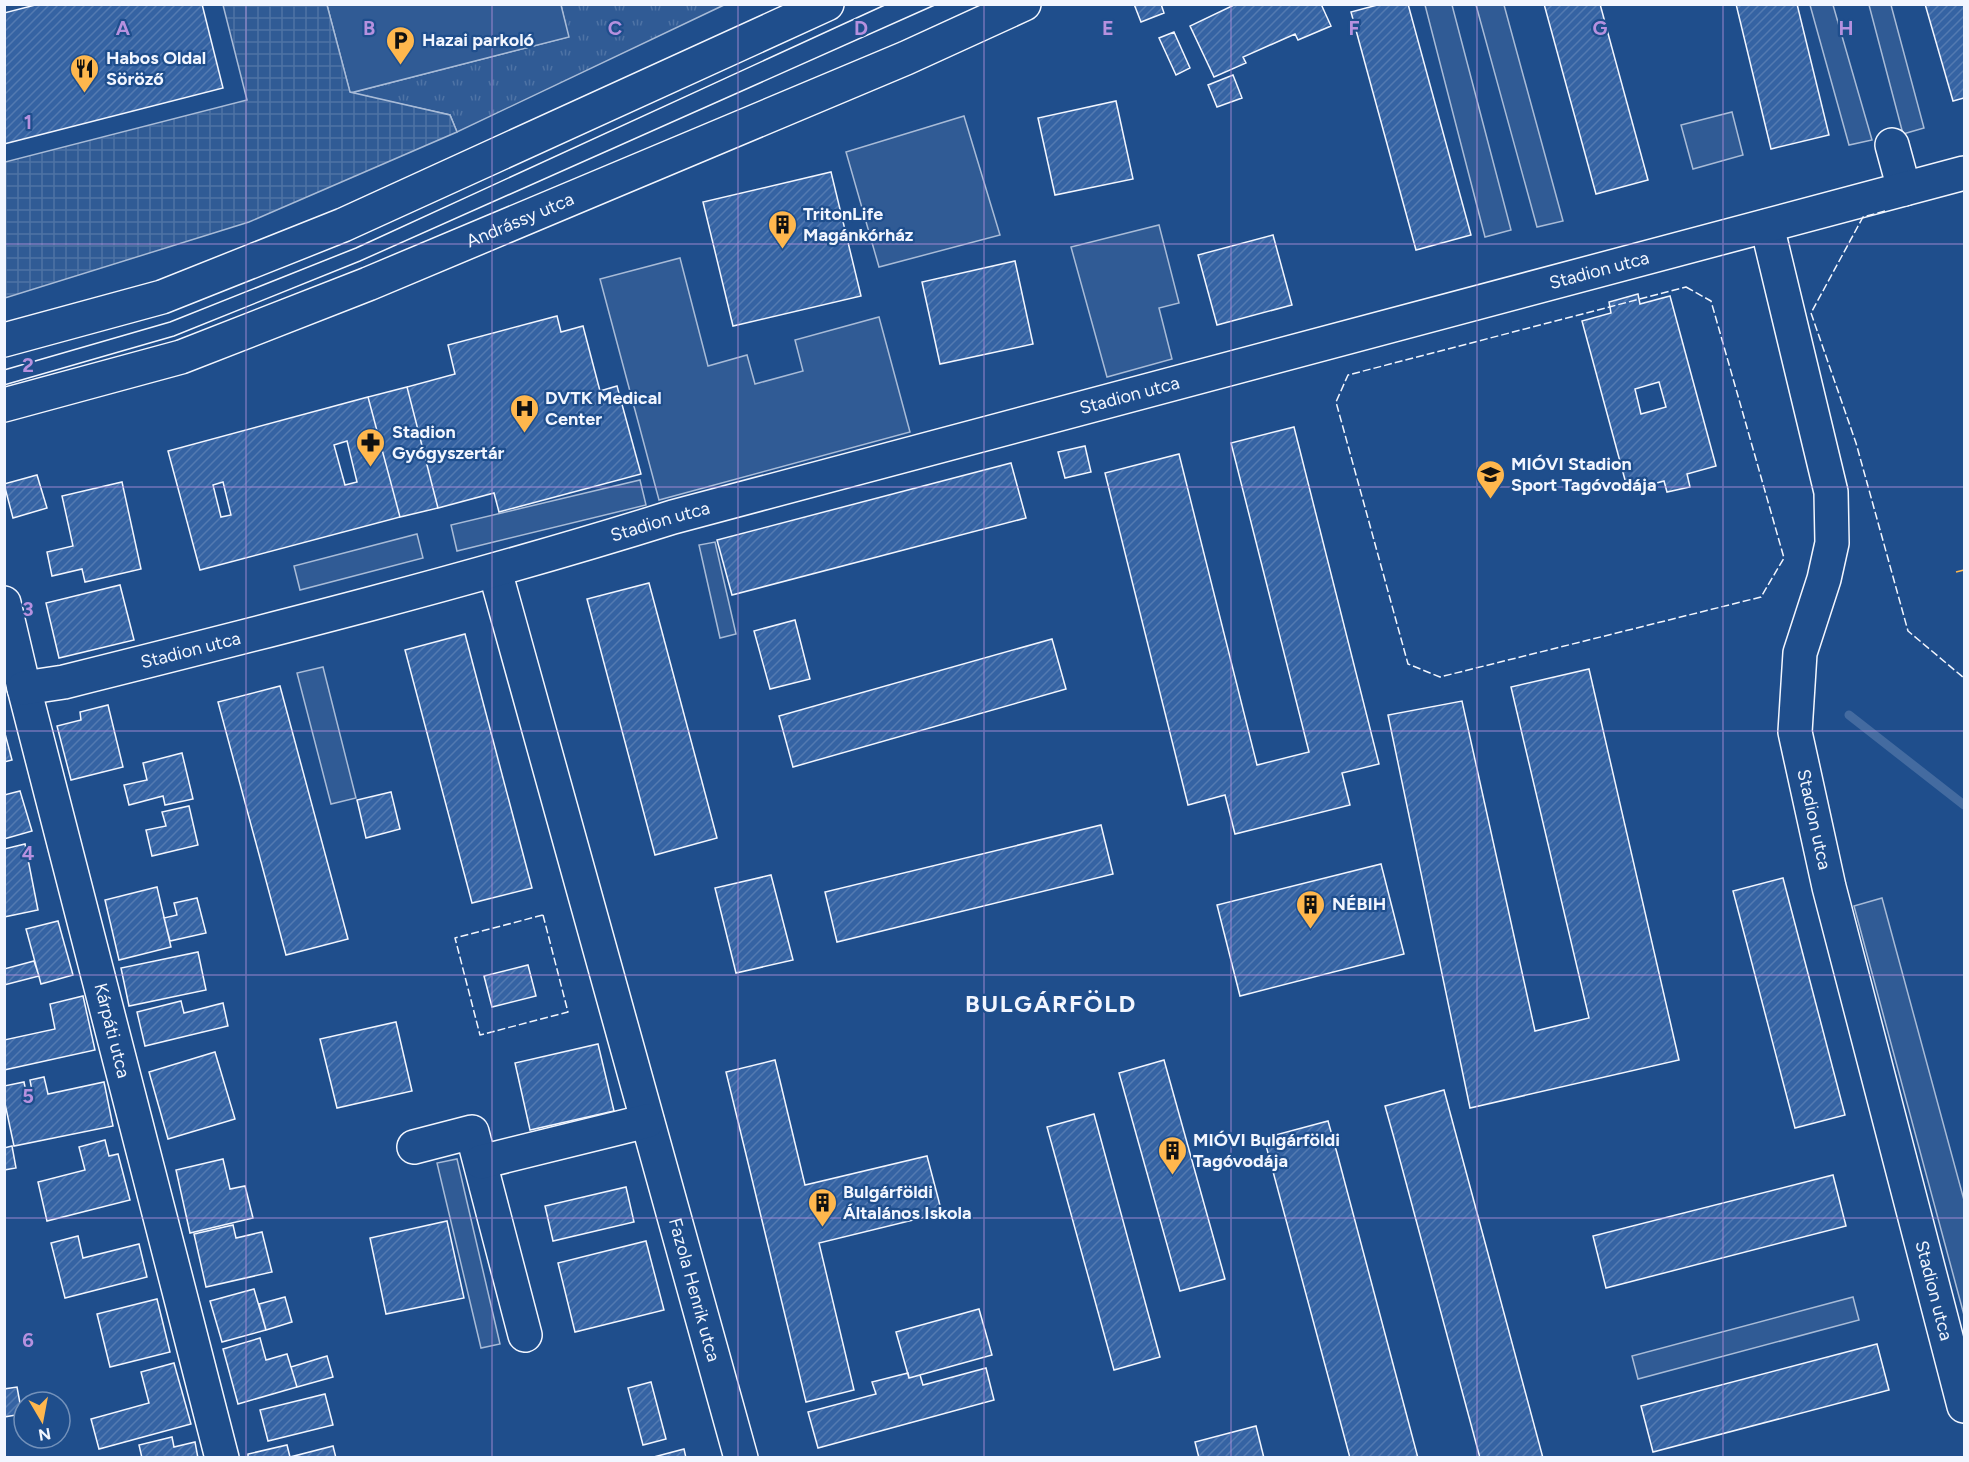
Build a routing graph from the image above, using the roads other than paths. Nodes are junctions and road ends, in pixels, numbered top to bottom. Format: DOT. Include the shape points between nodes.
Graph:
graph roads {
  1 [pos="827,4"];
  2 [pos="1024,4"];
  3 [pos="1892,145"];
  4 [pos="1965,173"];
  5 [pos="1904,189"];
  6 [pos="1767,226"];
  7 [pos="4,340"];
  8 [pos="4,405"];
  9 [pos="495,571"];
  10 [pos="4,603"];
  11 [pos="24,688"];
  12 [pos="647,1121"];
  13 [pos="414,1147"];
  14 [pos="481,1162"];
  15 [pos="525,1335"];
  16 [pos="1965,1406"];
  17 [pos="222,1458"];
  18 [pos="741,1458"];
  1 -- 7 [label="street" via="343,225 162,297"];
  2 -- 8 [label="street, Andrássy utca" via="906,58 203,349"];
  3 -- 5 [label="street"];
  4 -- 5 [label="street, Stadion utca"];
  5 -- 6 [label="street, Stadion utca"];
  6 -- 9 [label="street, Stadion utca" via="673,517"];
  6 -- 16 [label="street, Stadion utca" via="1831,492 1832,543 1800,653 1795,732 1829,887"];
  9 -- 11 [label="street, Stadion utca" via="63,682"];
  9 -- 12 [label="street, Fazola Henrik utca"];
  10 -- 11 [label="street, Kárpáti utca"];
  11 -- 17 [label="street, Kárpáti utca"];
  12 -- 14 [label="street"];
  12 -- 18 [label="street, Fazola Henrik utca"];
  13 -- 14 [label="street" via="472,1132"];
  14 -- 15 [label="street"];
}
